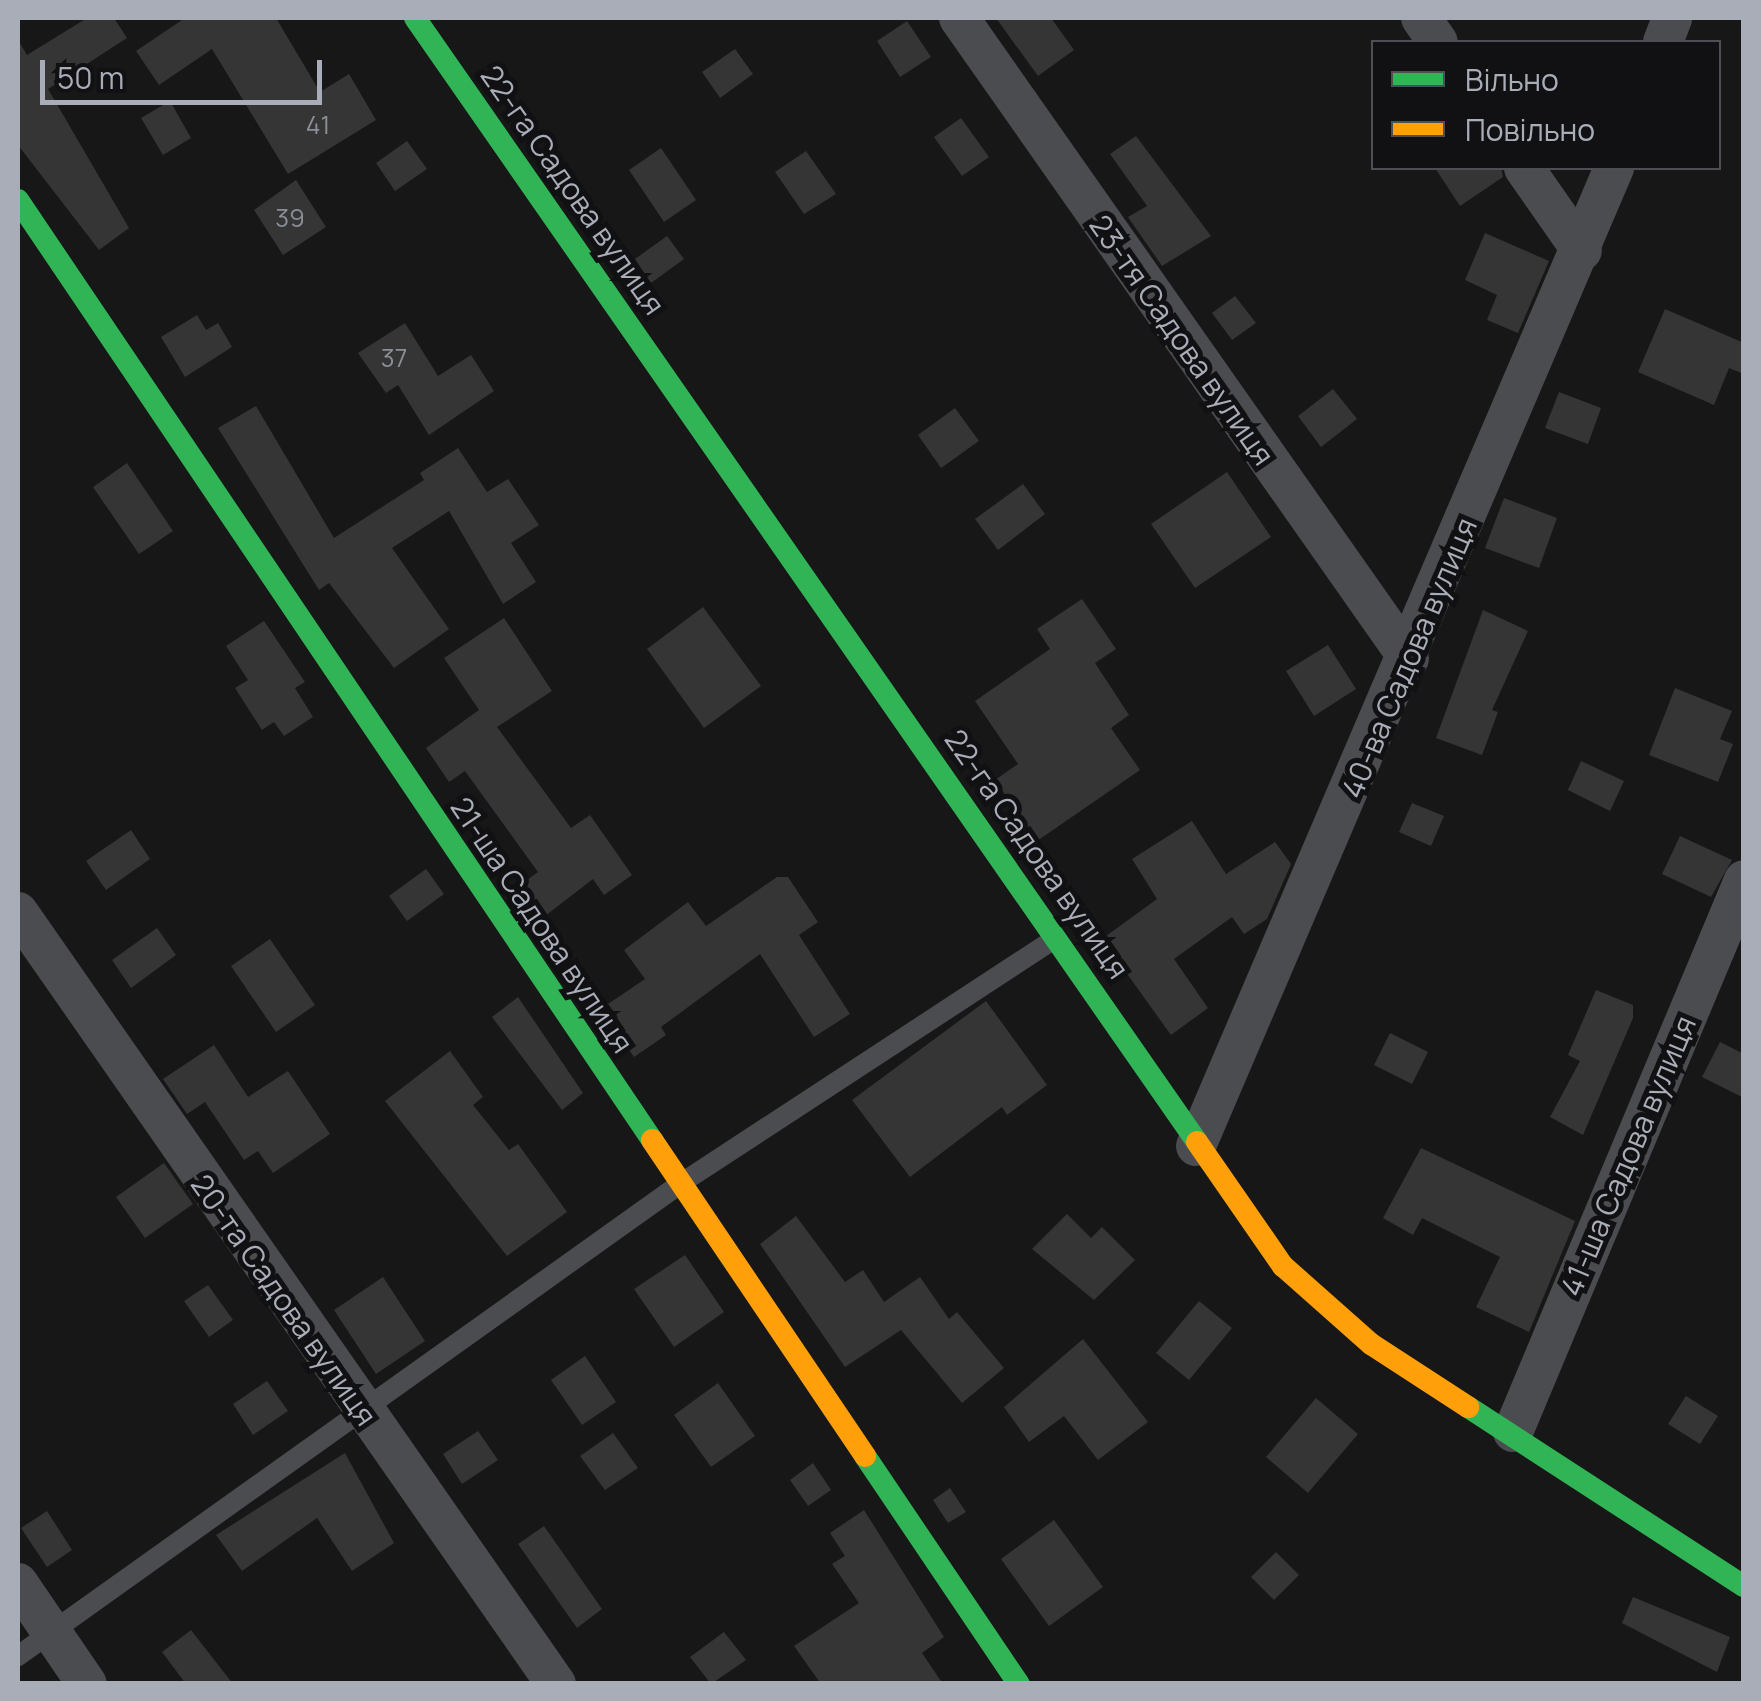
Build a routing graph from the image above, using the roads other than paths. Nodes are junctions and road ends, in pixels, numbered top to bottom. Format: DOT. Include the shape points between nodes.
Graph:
graph roads {
  1 [pos="415,18"];
  2 [pos="958,18"];
  3 [pos="1421,18"];
  4 [pos="1437,40"];
  5 [pos="1525,170"];
  6 [pos="1613,170"];
  7 [pos="18,200"];
  8 [pos="1582,251"];
  9 [pos="1410,660"];
  10 [pos="1744,880"];
  11 [pos="18,912"];
  12 [pos="1054,945"];
  13 [pos="1196,1146"];
  14 [pos="680,1184"];
  15 [pos="358,1408"];
  16 [pos="1513,1432"];
  17 [pos="18,1583"];
  18 [pos="1744,1586"];
  19 [pos="52,1633"];
  20 [pos="18,1656"];
  21 [pos="87,1684"];
  22 [pos="556,1684"];
  23 [pos="1019,1684"];
  1 -- 13 [label="street, 22-га Садова вулиця" via="1059,936"];
  2 -- 9 [label="street, 23-тя Садова вулиця"];
  3 -- 4 [label="street"];
  5 -- 8 [label="street"];
  6 -- 8 [label="street, 40-ва Садова вулиця"];
  7 -- 14 [label="street, 21-ша Садова вулиця"];
  8 -- 9 [label="street, 40-ва Садова вулиця"];
  9 -- 13 [label="street, 40-ва Садова вулиця"];
  10 -- 16 [label="street, 41-ша Садова вулиця"];
  11 -- 15 [label="street, 20-та Садова вулиця"];
  12 -- 14 [label="lane" via="1054,938"];
  13 -- 16 [label="street, 22-га Садова вулиця" via="1283,1266 1371,1344"];
  14 -- 15 [label="lane"];
  14 -- 23 [label="street, 21-ша Садова вулиця"];
  15 -- 19 [label="lane"];
  15 -- 22 [label="street, 20-та Садова вулиця"];
  16 -- 18 [label="street, 22-га Садова вулиця"];
  17 -- 19 [label="street"];
  19 -- 20 [label="lane"];
  19 -- 21 [label="street"];
}
